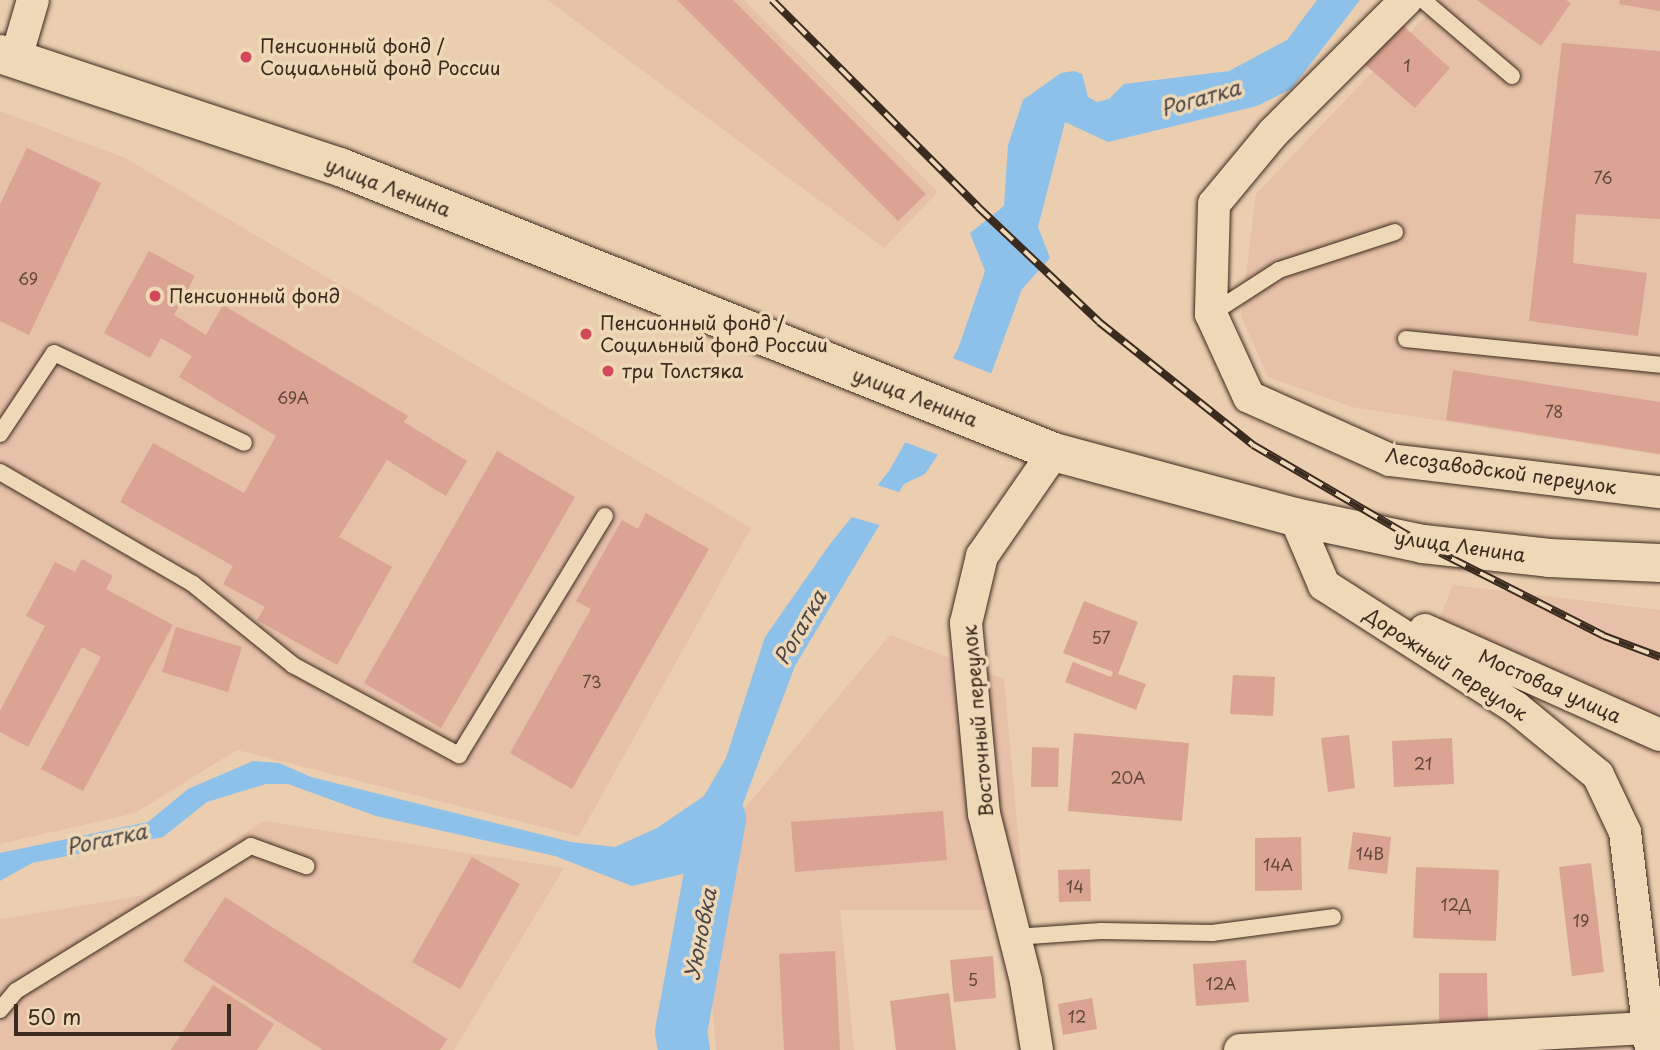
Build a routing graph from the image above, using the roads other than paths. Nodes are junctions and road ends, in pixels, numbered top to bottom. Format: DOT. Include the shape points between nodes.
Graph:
graph roads {
  1 [pos="33,0"];
  2 [pos="1406,0"];
  3 [pos="1423,0"];
  4 [pos="8,56"];
  5 [pos="1511,76"];
  6 [pos="1395,232"];
  7 [pos="1211,314"];
  8 [pos="1406,340"];
  9 [pos="1660,365"];
  10 [pos="0,434"];
  11 [pos="244,443"];
  12 [pos="1054,452"];
  13 [pos="0,472"];
  14 [pos="1660,492"];
  15 [pos="606,516"];
  16 [pos="1295,517"];
  17 [pos="1660,563"];
  18 [pos="1324,585"];
  19 [pos="1660,735"];
  20 [pos="306,866"];
  21 [pos="1333,917"];
  22 [pos="1015,937"];
  23 [pos="0,1010"];
  24 [pos="1650,1039"];
  25 [pos="1037,1050"];
  26 [pos="1240,1050"];
  1 -- 4 [label="street"];
  2 -- 7 [label="street, Лесозаводской переулок" via="1273,133 1214,204"];
  3 -- 5 [label="lane"];
  4 -- 12 [label="main road, улица Ленина" via="340,167"];
  6 -- 7 [label="lane" via="1279,270"];
  7 -- 14 [label="street, Лесозаводской переулок" via="1249,397 1390,460"];
  8 -- 9 [label="lane"];
  10 -- 11 [label="lane" via="54,353"];
  12 -- 16 [label="main road, улица Ленина"];
  12 -- 22 [label="street, Восточный переулок" via="982,556 966,623 984,814"];
  13 -- 15 [label="lane" via="193,584 293,665 459,755"];
  16 -- 17 [label="main road, улица Ленина" via="1423,544 1549,558"];
  16 -- 18 [label="street"];
  18 -- 19 [label="street, Мостовая улица"];
  18 -- 24 [label="street, Дорожный переулок" via="1515,707 1598,775 1625,832"];
  20 -- 23 [label="lane" via="251,846 16,991"];
  21 -- 22 [label="lane" via="1212,933 1101,931"];
  22 -- 25 [label="street, Восточный переулок"];
  24 -- 26 [label="street"];
}
